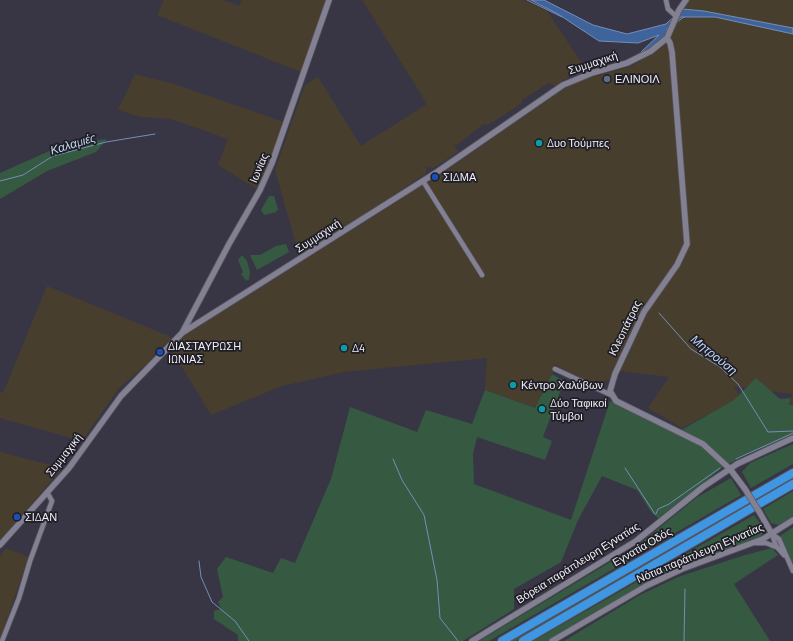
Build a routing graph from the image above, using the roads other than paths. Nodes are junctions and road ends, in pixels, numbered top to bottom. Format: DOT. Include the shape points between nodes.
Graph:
graph roads {
  1 [pos="329,0"];
  2 [pos="666,0"];
  3 [pos="686,0"];
  4 [pos="676,16"];
  5 [pos="666,38"];
  6 [pos="423,181"];
  7 [pos="482,275"];
  8 [pos="189,321"];
  9 [pos="194,328"];
  10 [pos="182,333"];
  11 [pos="555,369"];
  12 [pos="611,395"];
  13 [pos="793,438"];
  14 [pos="730,469"];
  15 [pos="793,473"];
  16 [pos="793,484"];
  17 [pos="47,492"];
  18 [pos="793,520"];
  19 [pos="784,526"];
  20 [pos="772,534"];
  21 [pos="780,541"];
  22 [pos="755,543"];
  23 [pos="0,545"];
  24 [pos="777,547"];
  25 [pos="785,556"];
  26 [pos="793,571"];
  27 [pos="2,641"];
  28 [pos="472,641"];
  29 [pos="502,641"];
  30 [pos="523,641"];
  31 [pos="552,641"];
  1 -- 8 [label="street, Ιωνίας" via="272,163"];
  2 -- 4 [label="street" via="668,10"];
  3 -- 4 [label="street, Συμμαχική"];
  4 -- 5 [label="street, Συμμαχική"];
  5 -- 6 [label="street, Συμμαχική" via="658,47 643,56 581,76 563,85"];
  5 -- 12 [label="street, Κλεοπάτρας" via="670,42 672,52 686,244 677,265 644,312 612,379"];
  6 -- 7 [label="street"];
  6 -- 9 [label="street, Συμμαχική"];
  8 -- 9 [label="street"];
  8 -- 10 [label="street, Ιωνίας"];
  9 -- 10 [label="street, Συμμαχική"];
  10 -- 17 [label="street, Συμμαχική" via="121,396 73,463"];
  11 -- 12 [label="street"];
  12 -- 14 [label="street" via="616,401 699,441"];
  13 -- 14 [label="street, Βόρεια παράπλευρη Εγνατίας"];
  14 -- 20 [label="street, bridge"];
  14 -- 28 [label="street, Βόρεια παράπλευρη Εγνατίας" via="703,487 636,541"];
  15 -- 29 [label="highway, Εγνατία Οδός"];
  16 -- 30 [label="highway, Εγνατία Οδός"];
  17 -- 23 [label="street, Συμμαχική"];
  17 -- 27 [label="street" via="52,501"];
  18 -- 19 [label="street, Νότια παράπλευρη Εγνατίας"];
  19 -- 20 [label="street, Νότια παράπλευρη Εγνατίας"];
  19 -- 21 [label="street" via="780,533"];
  20 -- 21 [label="street"];
  20 -- 22 [label="street, Νότια παράπλευρη Εγνατίας"];
  20 -- 24 [label="street"];
  21 -- 25 [label="street"];
  22 -- 24 [label="street"];
  22 -- 31 [label="street, Νότια παράπλευρη Εγνατίας" via="646,586"];
  24 -- 25 [label="street"];
  25 -- 26 [label="street"];
}
